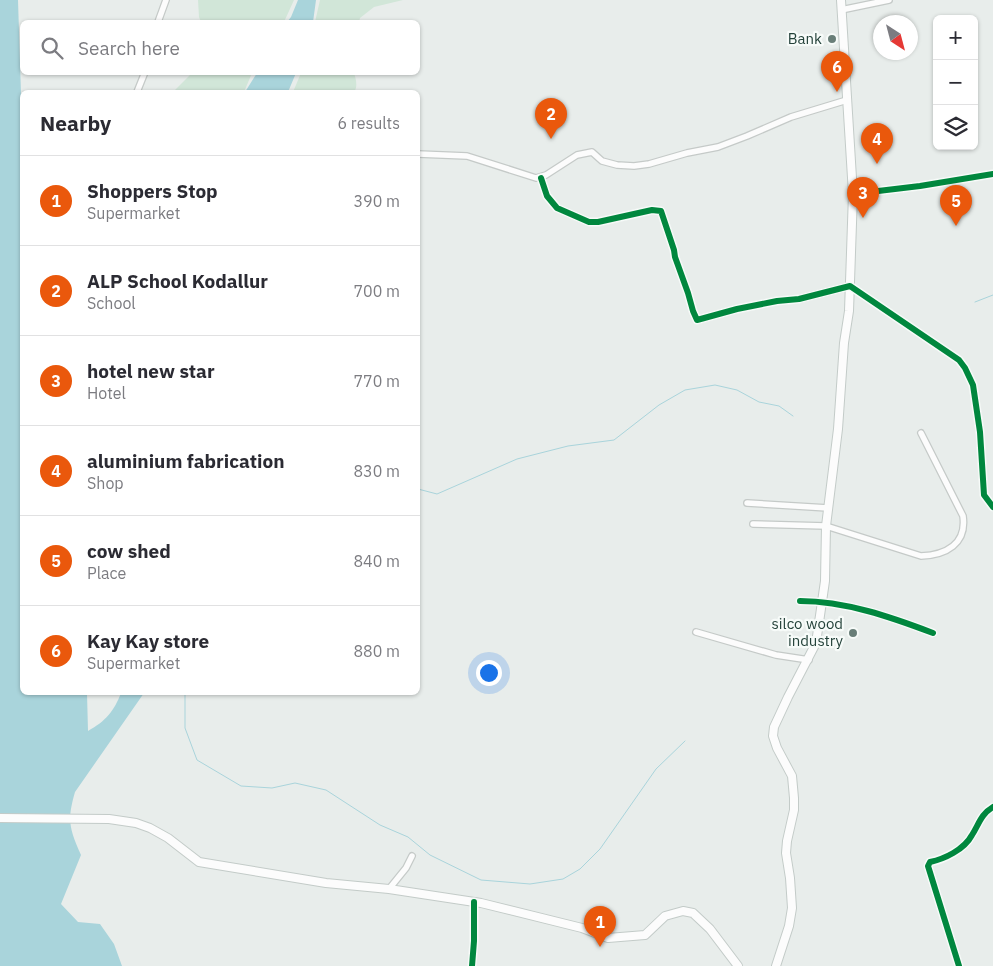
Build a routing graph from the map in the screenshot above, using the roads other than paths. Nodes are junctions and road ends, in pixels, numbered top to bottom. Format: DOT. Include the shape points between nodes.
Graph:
graph roads {
  1 [pos="166,0"];
  2 [pos="841,0"];
  3 [pos="889,0"];
  4 [pos="841,10"];
  5 [pos="159,20"];
  6 [pos="144,75"];
  7 [pos="138,90"];
  8 [pos="847,100"];
  9 [pos="420,154"];
  10 [pos="993,174"];
  11 [pos="540,178"];
  12 [pos="852,194"];
  13 [pos="850,286"];
  14 [pos="921,433"];
  15 [pos="748,503"];
  16 [pos="993,507"];
  17 [pos="828,508"];
  18 [pos="753,524"];
  19 [pos="826,526"];
  20 [pos="800,601"];
  21 [pos="822,601"];
  22 [pos="696,632"];
  23 [pos="933,633"];
  24 [pos="809,660"];
  25 [pos="993,807"];
  26 [pos="0,818"];
  27 [pos="412,856"];
  28 [pos="389,889"];
  29 [pos="474,902"];
  30 [pos="472,966"];
  31 [pos="738,966"];
  32 [pos="776,966"];
  33 [pos="959,966"];
  1 -- 5 [label="street"];
  2 -- 4 [label="main road"];
  3 -- 4 [label="street"];
  4 -- 8 [label="main road"];
  6 -- 7 [label="street"];
  8 -- 11 [label="street" via="791,116 718,146 649,164 617,165 602,161 592,152 577,155"];
  8 -- 12 [label="main road"];
  9 -- 11 [label="street" via="467,156"];
  10 -- 12 [label="street"];
  11 -- 13 [label="street" via="547,196 557,208 589,222 660,211 698,320"];
  12 -- 13 [label="main road"];
  13 -- 16 [label="street" via="959,360 965,368 973,385 984,495"];
  13 -- 17 [label="main road"];
  14 -- 19 [label="street" via="963,516 959,540 936,555 921,556"];
  15 -- 17 [label="street"];
  17 -- 19 [label="main road"];
  18 -- 19 [label="street"];
  19 -- 21 [label="main road"];
  20 -- 21 [label="street"];
  21 -- 23 [label="street" via="871,612"];
  21 -- 24 [label="main road" via="816,643"];
  22 -- 24 [label="street" via="776,655"];
  24 -- 32 [label="main road" via="788,697 773,736 792,776 794,798 786,841 792,908"];
  25 -- 33 [label="street" via="982,816 962,847 930,862 928,866"];
  26 -- 28 [label="main road" via="109,819 136,823 168,838 199,862 326,884"];
  27 -- 28 [label="street"];
  28 -- 29 [label="main road"];
  29 -- 30 [label="street"];
  29 -- 31 [label="main road" via="530,914 608,938 645,935 665,916 683,911 694,913"];
}
